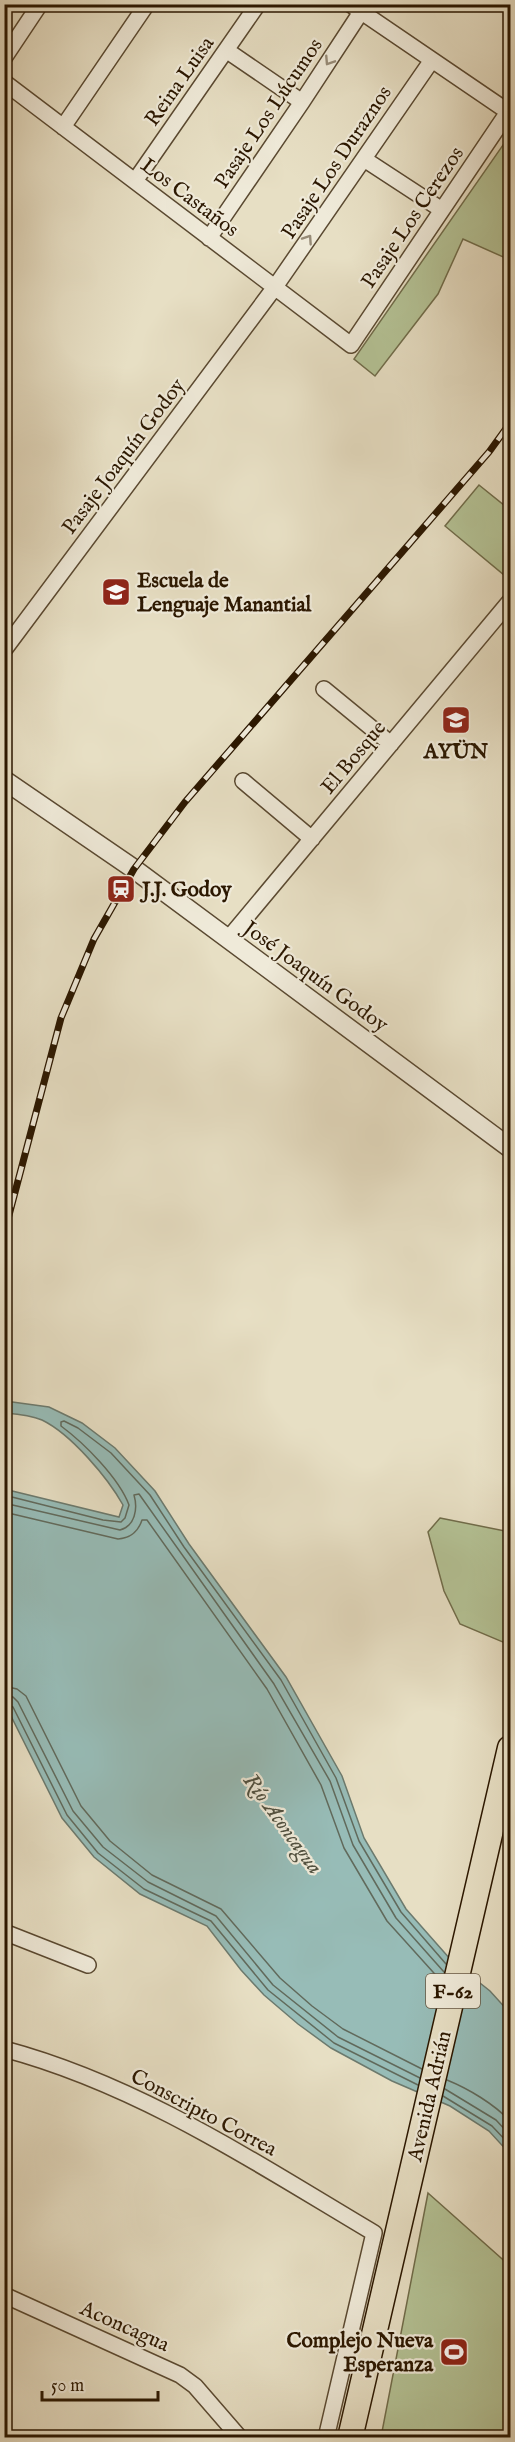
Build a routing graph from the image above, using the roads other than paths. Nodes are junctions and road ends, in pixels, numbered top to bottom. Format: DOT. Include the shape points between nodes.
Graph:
graph roads {
  1 [pos="40,4"];
  2 [pos="147,4"];
  3 [pos="258,4"];
  4 [pos="356,8"];
  5 [pos="226,50"];
  6 [pos="4,58"];
  7 [pos="432,60"];
  8 [pos="4,82"];
  9 [pos="302,102"];
  10 [pos="509,112"];
  11 [pos="63,127"];
  12 [pos="364,159"];
  13 [pos="135,181"];
  14 [pos="442,210"];
  15 [pos="209,237"];
  16 [pos="275,287"];
  17 [pos="351,345"];
  18 [pos="510,602"];
  19 [pos="4,650"];
  20 [pos="324,689"];
  21 [pos="391,744"];
  22 [pos="4,780"];
  23 [pos="243,782"];
  24 [pos="312,839"];
  25 [pos="228,939"];
  26 [pos="510,1148"];
  27 [pos="510,1748"];
  28 [pos="4,1932"];
  29 [pos="88,1965"];
  30 [pos="4,2049"];
  31 [pos="385,2233"];
  32 [pos="4,2295"];
  33 [pos="240,2438"];
  34 [pos="326,2438"];
  35 [pos="350,2438"];
  1 -- 6 [label="street"];
  2 -- 11 [label="street"];
  3 -- 5 [label="street, Reina Luisa"];
  4 -- 7 [label="street"];
  4 -- 9 [label="street, Pasaje Los Lúcumos, one-way"];
  5 -- 9 [label="street"];
  5 -- 13 [label="street, Reina Luisa"];
  7 -- 10 [label="street"];
  7 -- 12 [label="street, Pasaje Los Duraznos"];
  8 -- 11 [label="street, Los Castaños"];
  9 -- 15 [label="street, Pasaje Los Lúcumos"];
  10 -- 14 [label="street, Pasaje Los Cerezos"];
  11 -- 13 [label="street, Los Castaños"];
  12 -- 14 [label="street"];
  16 -- 12 [label="street, Pasaje Los Duraznos, one-way"];
  13 -- 15 [label="street, Los Castaños"];
  14 -- 17 [label="street, Pasaje Los Cerezos"];
  15 -- 16 [label="street, Los Castaños"];
  16 -- 17 [label="street, Los Castaños"];
  16 -- 19 [label="street, Pasaje Joaquín Godoy"];
  18 -- 21 [label="street, El Bosque"];
  20 -- 21 [label="street"];
  21 -- 24 [label="street, El Bosque"];
  22 -- 25 [label="street, José Joaquín Godoy"];
  23 -- 24 [label="street"];
  24 -- 25 [label="street, El Bosque"];
  25 -- 26 [label="street, José Joaquín Godoy"];
  27 -- 31 [label="main road, Avenida Adrián / F-62"];
  28 -- 29 [label="street"];
  30 -- 31 [label="street, Conscripto Correa" via="134,2096"];
  31 -- 34 [label="street"];
  31 -- 35 [label="main road, F-62"];
  32 -- 33 [label="street, Aconcagua" via="180,2374"];
}
